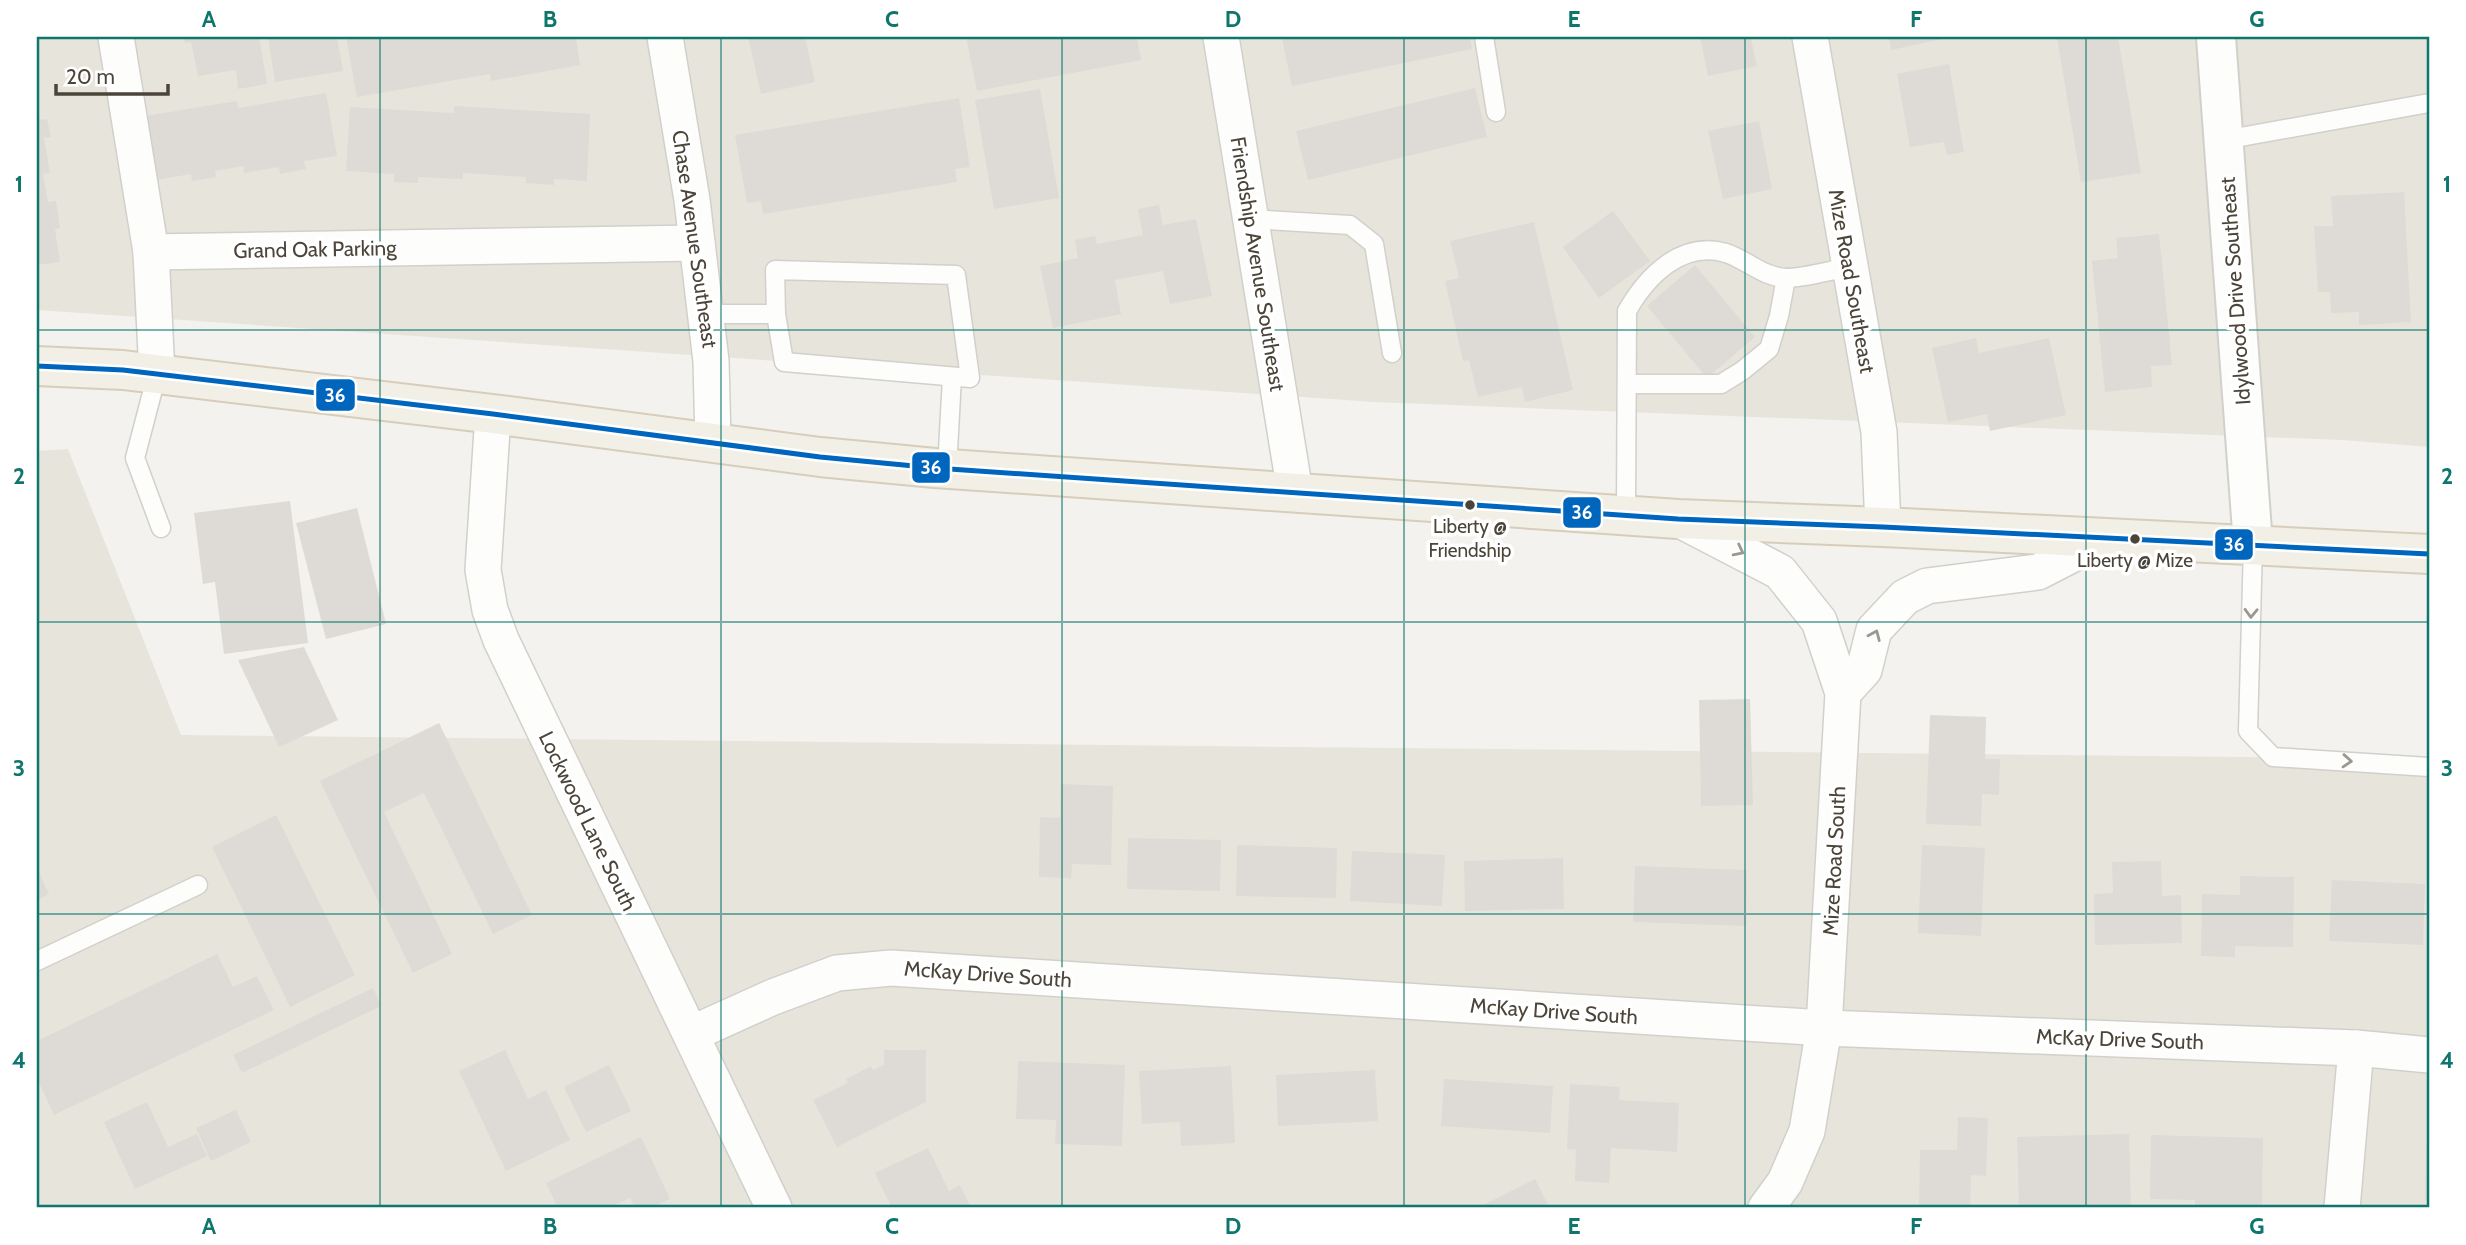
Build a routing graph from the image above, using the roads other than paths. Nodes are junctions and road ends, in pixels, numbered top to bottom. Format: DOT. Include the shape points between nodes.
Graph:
graph roads {
  1 [pos="116,37"];
  2 [pos="665,37"];
  3 [pos="1221,37"];
  4 [pos="1484,37"];
  5 [pos="1810,37"];
  6 [pos="2216,37"];
  7 [pos="2429,103"];
  8 [pos="1496,112"];
  9 [pos="2224,140"];
  10 [pos="1251,219"];
  11 [pos="697,243"];
  12 [pos="150,251"];
  13 [pos="1850,267"];
  14 [pos="1786,278"];
  15 [pos="705,314"];
  16 [pos="776,314"];
  17 [pos="1392,354"];
  18 [pos="37,366"];
  19 [pos="157,374"];
  20 [pos="952,376"];
  21 [pos="1628,384"];
  22 [pos="493,414"];
  23 [pos="713,442"];
  24 [pos="947,469"];
  25 [pos="1295,492"];
  26 [pos="1626,515"];
  27 [pos="1678,519"];
  28 [pos="1883,527"];
  29 [pos="161,528"];
  30 [pos="2104,538"];
  31 [pos="2253,545"];
  32 [pos="2429,554"];
  33 [pos="1843,693"];
  34 [pos="2429,767"];
  35 [pos="198,885"];
  36 [pos="37,961"];
  37 [pos="1824,1028"];
  38 [pos="691,1034"];
  39 [pos="2356,1048"];
  40 [pos="2429,1055"];
  41 [pos="774,1208"];
  42 [pos="1766,1208"];
  43 [pos="2342,1208"];
  1 -- 12 [label="street"];
  2 -- 11 [label="street, Chase Avenue Southeast"];
  3 -- 10 [label="street, Friendship Avenue Southeast"];
  4 -- 8 [label="lane"];
  5 -- 13 [label="street, Mize Road Southeast"];
  6 -- 9 [label="street, Idylwood Drive Southeast"];
  7 -- 9 [label="lane"];
  9 -- 31 [label="street, Idylwood Drive Southeast"];
  10 -- 17 [label="lane" via="1350,225 1374,244"];
  10 -- 25 [label="street, Friendship Avenue Southeast"];
  11 -- 12 [label="street, Grand Oak Parking"];
  11 -- 15 [label="street, Chase Avenue Southeast"];
  12 -- 19 [label="street"];
  13 -- 14 [label="lane"];
  13 -- 28 [label="street, Mize Road Southeast" via="1879,432"];
  14 -- 21 [label="lane" via="1769,348 1742,371 1721,384"];
  14 -- 21 [label="lane" via="1725,253 1691,251 1659,268 1627,311"];
  15 -- 16 [label="lane"];
  15 -- 23 [label="street, Chase Avenue Southeast"];
  16 -- 20 [label="lane" via="784,362"];
  16 -- 20 [label="lane" via="775,270 956,275 970,378"];
  18 -- 19 [label="main road"];
  19 -- 22 [label="main road"];
  19 -- 29 [label="lane" via="135,458"];
  20 -- 24 [label="lane"];
  21 -- 26 [label="lane"];
  22 -- 23 [label="main road"];
  22 -- 38 [label="street, Lockwood Lane South" via="483,570 490,610"];
  23 -- 24 [label="main road"];
  24 -- 25 [label="main road"];
  25 -- 26 [label="main road"];
  26 -- 27 [label="main road"];
  27 -- 28 [label="main road"];
  27 -- 33 [label="street, Mize Road South, one-way" via="1780,572 1819,621"];
  28 -- 30 [label="main road"];
  30 -- 31 [label="main road"];
  33 -- 30 [label="street, one-way" via="1864,670 1874,630 1905,597 1927,586 2038,572"];
  31 -- 32 [label="main road"];
  31 -- 34 [label="lane, one-way" via="2248,731 2273,757"];
  33 -- 37 [label="street, Mize Road South"];
  35 -- 36 [label="lane"];
  37 -- 38 [label="street, McKay Drive South" via="891,968 836,973"];
  37 -- 39 [label="street, McKay Drive South"];
  37 -- 42 [label="street, Mize Road South" via="1807,1131 1785,1182"];
  38 -- 41 [label="street, Lockwood Lane South"];
  39 -- 40 [label="street, McKay Drive South"];
  39 -- 43 [label="street"];
}
